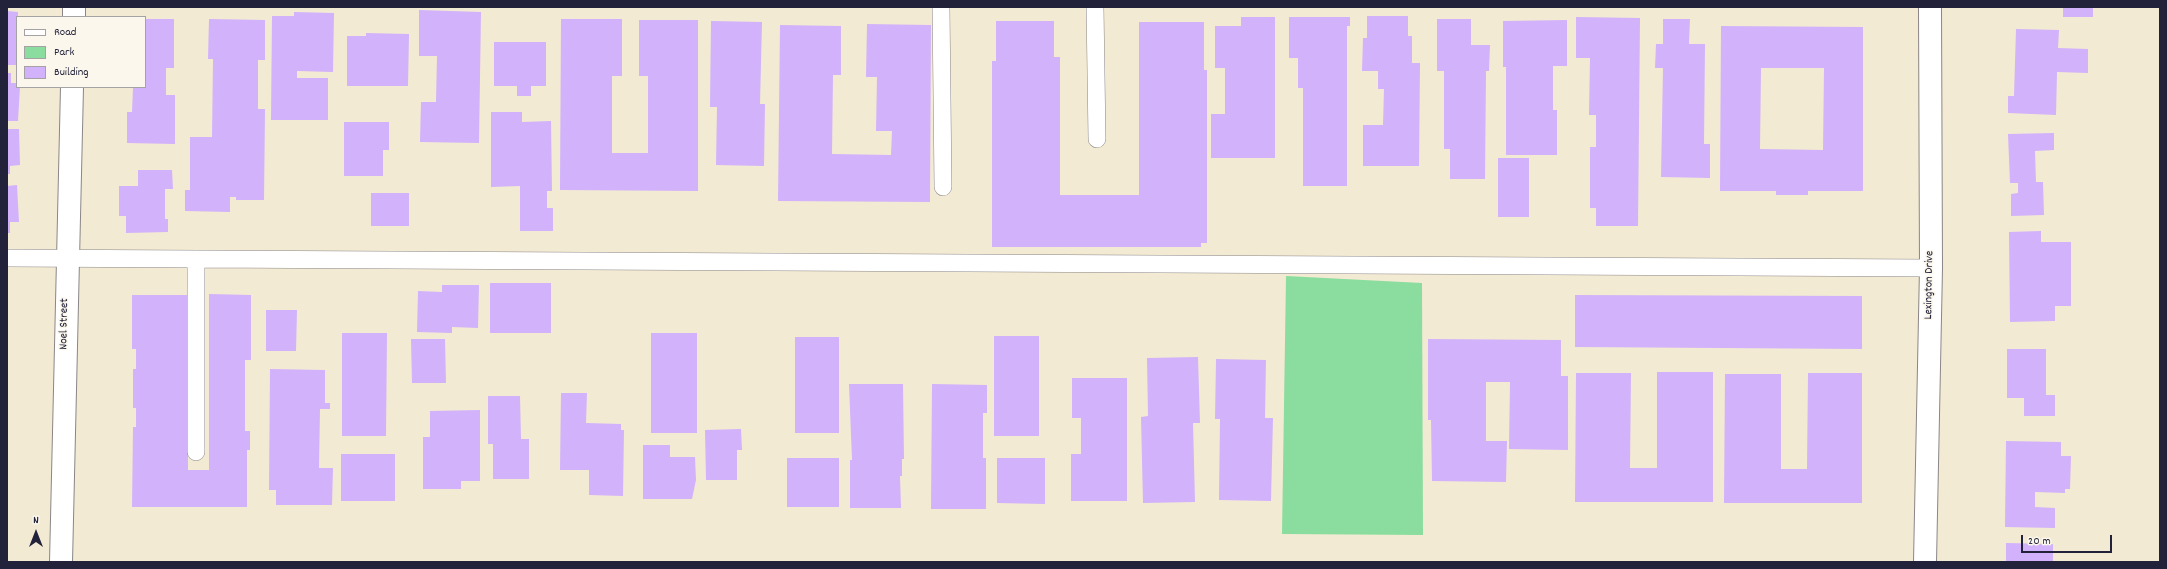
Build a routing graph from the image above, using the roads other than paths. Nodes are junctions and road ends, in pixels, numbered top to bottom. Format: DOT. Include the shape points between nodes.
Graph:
graph roads {
  1 [pos="942,7"];
  2 [pos="1095,7"];
  3 [pos="1930,7"];
  4 [pos="72,88"];
  5 [pos="1097,139"];
  6 [pos="943,187"];
  7 [pos="7,258"];
  8 [pos="67,258"];
  9 [pos="196,259"];
  10 [pos="1931,268"];
  11 [pos="196,452"];
  12 [pos="61,562"];
  13 [pos="1925,562"];
  1 -- 6 [label="lane"];
  2 -- 5 [label="lane"];
  3 -- 10 [label="street, Lexington Drive"];
  4 -- 8 [label="street, Noel Street"];
  7 -- 8 [label="lane"];
  8 -- 9 [label="lane"];
  8 -- 12 [label="street, Noel Street"];
  9 -- 10 [label="lane"];
  9 -- 11 [label="lane"];
  10 -- 13 [label="street, Lexington Drive"];
}
